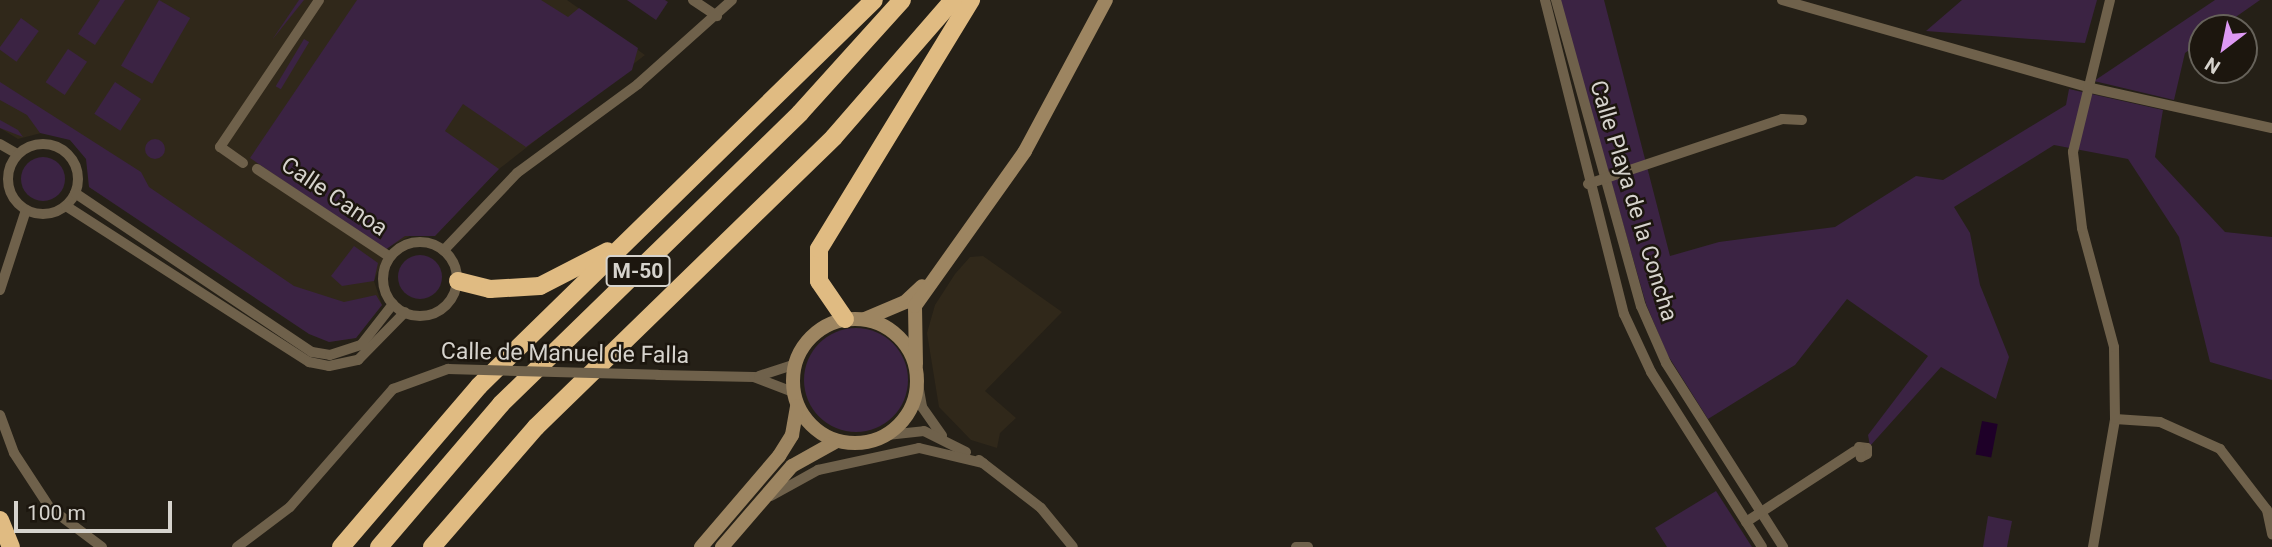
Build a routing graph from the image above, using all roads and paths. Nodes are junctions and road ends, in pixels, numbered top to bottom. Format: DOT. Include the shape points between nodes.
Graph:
graph roads {
  1 [pos="321,0"];
  2 [pos="693,0"];
  3 [pos="732,0"];
  4 [pos="874,0"];
  5 [pos="902,0"];
  6 [pos="953,0"];
  7 [pos="971,0"];
  8 [pos="1105,0"];
  9 [pos="1545,0"];
  10 [pos="1556,0"];
  11 [pos="1783,0"];
  12 [pos="2110,0"];
  13 [pos="716,16"];
  14 [pos="2091,88"];
  15 [pos="1802,120"];
  16 [pos="2272,128"];
  17 [pos="0,144"];
  18 [pos="17,154"];
  19 [pos="719,156"];
  20 [pos="0,160"];
  21 [pos="243,161"];
  22 [pos="9,167"];
  23 [pos="257,170"];
  24 [pos="1602,179"];
  25 [pos="1588,184"];
  26 [pos="75,193"];
  27 [pos="66,205"];
  28 [pos="26,210"];
  29 [pos="444,250"];
  30 [pos="389,260"];
  31 [pos="939,271"];
  32 [pos="457,281"];
  33 [pos="0,290"];
  34 [pos="393,304"];
  35 [pos="405,312"];
  36 [pos="845,319"];
  37 [pos="865,319"];
  38 [pos="794,364"];
  39 [pos="916,364"];
  40 [pos="754,377"];
  41 [pos="918,384"];
  42 [pos="795,398"];
  43 [pos="0,415"];
  44 [pos="2115,419"];
  45 [pos="887,435"];
  46 [pos="945,439"];
  47 [pos="837,441"];
  48 [pos="1855,451"];
  49 [pos="982,463"];
  50 [pos="759,503"];
  51 [pos="1760,512"];
  52 [pos="0,520"];
  53 [pos="1746,522"];
  54 [pos="2272,534"];
  55 [pos="11,547"];
  56 [pos="102,547"];
  57 [pos="237,547"];
  58 [pos="341,547"];
  59 [pos="379,547"];
  60 [pos="432,547"];
  61 [pos="701,547"];
  62 [pos="722,547"];
  63 [pos="1073,547"];
  64 [pos="1296,547"];
  65 [pos="1308,547"];
  66 [pos="1762,547"];
  67 [pos="1783,547"];
  68 [pos="2093,547"];
  1 -- 21 [label="street" via="224,149"];
  2 -- 13 [label="street"];
  3 -- 13 [label="street"];
  4 -- 19 [label="highway"];
  5 -- 59 [label="highway, M-50" via="800,113 501,404"];
  6 -- 60 [label="highway, M-50" via="834,137 545,418"];
  7 -- 36 [label="highway" via="819,249 819,281"];
  8 -- 31 [label="street" via="1025,151"];
  9 -- 25 [label="street, Calle Playa de la Concha"];
  10 -- 24 [label="street, Calle Playa de la Concha"];
  11 -- 14 [label="street"];
  12 -- 14 [label="street"];
  13 -- 29 [label="street" via="517,173"];
  14 -- 16 [label="street"];
  14 -- 44 [label="street" via="2073,152 2075,182 2113,347"];
  15 -- 24 [label="street" via="1782,120"];
  17 -- 18 [label="street"];
  18 -- 22 [label="street"];
  18 -- 26 [label="street" via="37,144 58,147 74,162"];
  19 -- 32 [label="highway" via="592,264 564,279 516,289"];
  19 -- 58 [label="highway" via="479,386"];
  20 -- 22 [label="street"];
  22 -- 28 [label="street" via="8,187"];
  23 -- 30 [label="street, Calle Canoa"];
  24 -- 25 [label="street"];
  24 -- 51 [label="street, Calle Playa de la Concha" via="1641,306 1666,363"];
  25 -- 53 [label="street, Calle Playa de la Concha" via="1623,314 1651,372"];
  26 -- 27 [label="street"];
  26 -- 34 [label="street" via="312,352 330,355 361,345"];
  27 -- 28 [label="street" via="47,214"];
  27 -- 35 [label="street" via="309,362 329,366 358,360"];
  28 -- 33 [label="street"];
  29 -- 30 [label="street" via="421,242"];
  29 -- 32 [label="street"];
  30 -- 34 [label="street" via="384,285"];
  31 -- 37 [label="street" via="905,302"];
  31 -- 39 [label="street" via="915,306"];
  32 -- 35 [label="street" via="439,311"];
  34 -- 35 [label="street"];
  36 -- 37 [label="street"];
  36 -- 38 [label="street" via="813,334"];
  37 -- 39 [label="street" via="897,334"];
  38 -- 40 [label="street, Calle de Manuel de Falla"];
  38 -- 42 [label="street"];
  39 -- 41 [label="street"];
  40 -- 42 [label="street, Calle de Manuel de Falla"];
  40 -- 57 [label="street, Calle de Manuel de Falla, bridge" via="449,369 393,389 290,507"];
  41 -- 45 [label="street" via="914,404"];
  41 -- 46 [label="street" via="928,420"];
  42 -- 47 [label="street" via="820,433"];
  42 -- 61 [label="street" via="786,445"];
  43 -- 56 [label="street" via="37,491 76,532"];
  44 -- 54 [label="street" via="2160,422 2220,449 2267,510"];
  44 -- 68 [label="street"];
  45 -- 46 [label="street" via="908,430"];
  45 -- 47 [label="street"];
  46 -- 49 [label="street"];
  47 -- 50 [label="street" via="792,466"];
  48 -- 51 [label="street"];
  49 -- 50 [label="street" via="919,448 818,470"];
  49 -- 63 [label="street" via="1041,508"];
  50 -- 62 [label="street"];
  51 -- 53 [label="street"];
  51 -- 67 [label="street, Calle Playa de la Concha"];
  52 -- 55 [label="highway"];
  53 -- 66 [label="street, Calle Playa de la Concha"];
  64 -- 65 [label="street"];
}
